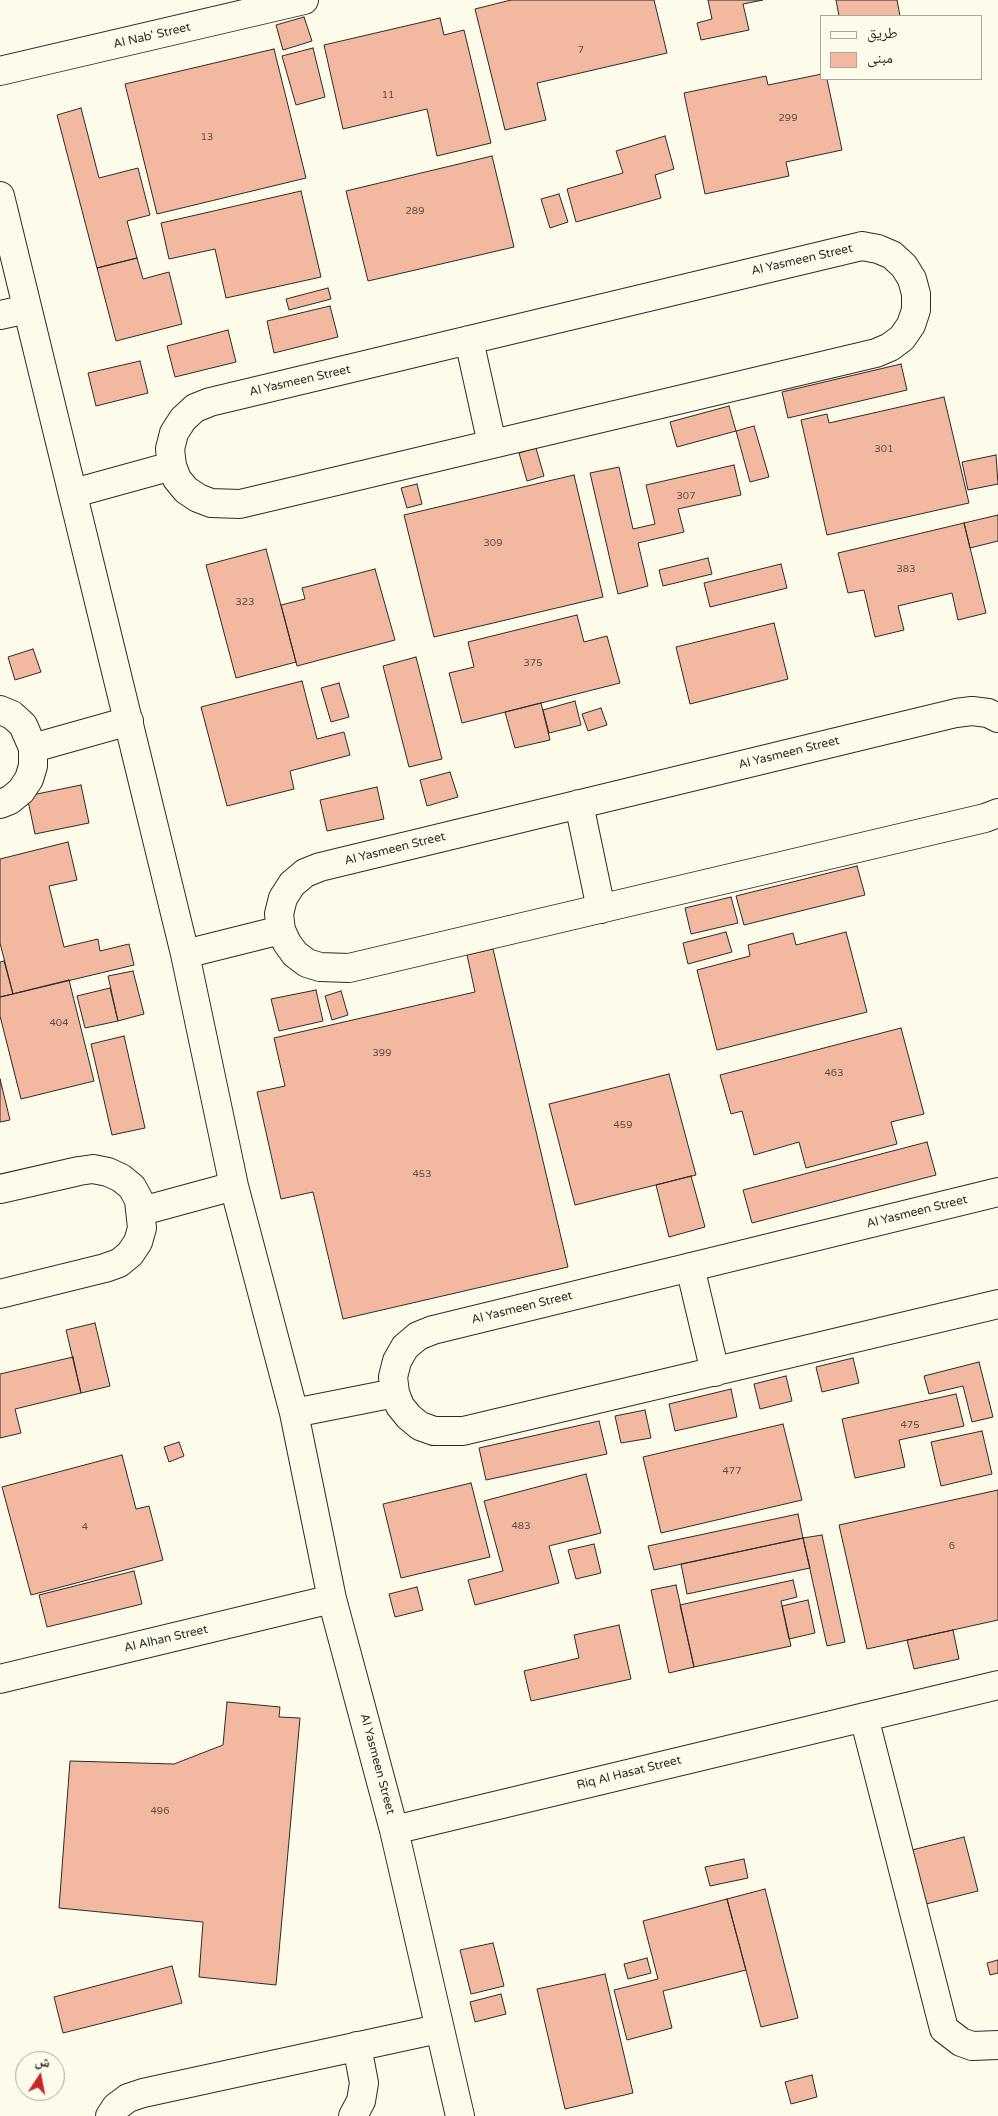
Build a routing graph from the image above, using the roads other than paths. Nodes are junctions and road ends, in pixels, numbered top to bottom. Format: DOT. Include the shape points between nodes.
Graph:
graph roads {
  1 [pos="304,0"];
  2 [pos="0,71"];
  3 [pos="0,196"];
  4 [pos="27,309"];
  5 [pos="0,315"];
  6 [pos="469,340"];
  7 [pos="492,444"];
  8 [pos="172,466"];
  9 [pos="74,493"];
  10 [pos="0,710"];
  11 [pos="998,718"];
  12 [pos="129,721"];
  13 [pos="33,748"];
  14 [pos="0,804"];
  15 [pos="579,804"];
  16 [pos="998,812"];
  17 [pos="601,909"];
  18 [pos="281,930"];
  19 [pos="185,954"];
  20 [pos="234,1186"];
  21 [pos="0,1190"];
  22 [pos="998,1192"];
  23 [pos="142,1211"];
  24 [pos="690,1267"];
  25 [pos="0,1294"];
  26 [pos="998,1304"];
  27 [pos="715,1372"];
  28 [pos="395,1393"];
  29 [pos="294,1413"];
  30 [pos="332,1599"];
  31 [pos="0,1679"];
  32 [pos="998,1685"];
  33 [pos="864,1717"];
  34 [pos="394,1830"];
  35 [pos="438,2029"];
  36 [pos="996,2045"];
  37 [pos="357,2046"];
  38 [pos="110,2116"];
  39 [pos="353,2116"];
  40 [pos="460,2116"];
  1 -- 2 [label="street, Al Nab' Street"];
  3 -- 4 [label="street, Al Yasmeen Street"];
  4 -- 5 [label="street"];
  4 -- 9 [label="street, Al Yasmeen Street"];
  6 -- 7 [label="street"];
  6 -- 7 [label="street, Al Yasmeen Street" via="862,246 878,248 892,255 912,279 916,294 916,310 911,325 890,348 876,353"];
  6 -- 8 [label="street, Al Yasmeen Street" via="203,405 183,419 174,433 170,449"];
  7 -- 8 [label="street, Al Yasmeen Street" via="240,504 211,503 198,498 186,490"];
  8 -- 9 [label="street"];
  9 -- 12 [label="street, Al Yasmeen Street"];
  10 -- 13 [label="street" via="23,725"];
  11 -- 15 [label="street, Al Yasmeen Street" via="972,711 956,713"];
  12 -- 13 [label="street"];
  12 -- 19 [label="street, Al Yasmeen Street"];
  13 -- 14 [label="street" via="29,780 21,791"];
  15 -- 17 [label="street"];
  15 -- 18 [label="street, Al Yasmeen Street" via="304,873 283,898 279,914"];
  16 -- 17 [label="street" via="984,818"];
  17 -- 18 [label="street" via="349,968 307,963 291,949"];
  18 -- 19 [label="street"];
  19 -- 20 [label="street, Al Yasmeen Street"];
  20 -- 23 [label="street"];
  20 -- 29 [label="street, Al Yasmeen Street"];
  21 -- 23 [label="street" via="93,1169 108,1172 132,1188"];
  22 -- 24 [label="street, Al Yasmeen Street"];
  23 -- 25 [label="street" via="138,1242 119,1263"];
  24 -- 27 [label="street"];
  24 -- 28 [label="street, Al Yasmeen Street" via="418,1336 405,1347 397,1361 393,1377"];
  26 -- 27 [label="street, Al Yasmeen Street"];
  27 -- 28 [label="street, Al Yasmeen Street" via="463,1432 420,1426 409,1418"];
  28 -- 29 [label="street"];
  29 -- 30 [label="street, Al Yasmeen Street"];
  30 -- 31 [label="street, Al Alhan Street"];
  30 -- 34 [label="street, Al Yasmeen Street"];
  32 -- 33 [label="street, Riq Al Hasat Street"];
  33 -- 34 [label="street, Riq Al Hasat Street"];
  33 -- 36 [label="street" via="944,2029 972,2046"];
  34 -- 35 [label="street, Al Yasmeen Street"];
  35 -- 37 [label="street"];
  35 -- 40 [label="street, Al Yasmeen Street"];
  37 -- 38 [label="street" via="142,2093 128,2098"];
  37 -- 39 [label="street" via="364,2083 361,2101"];
}
